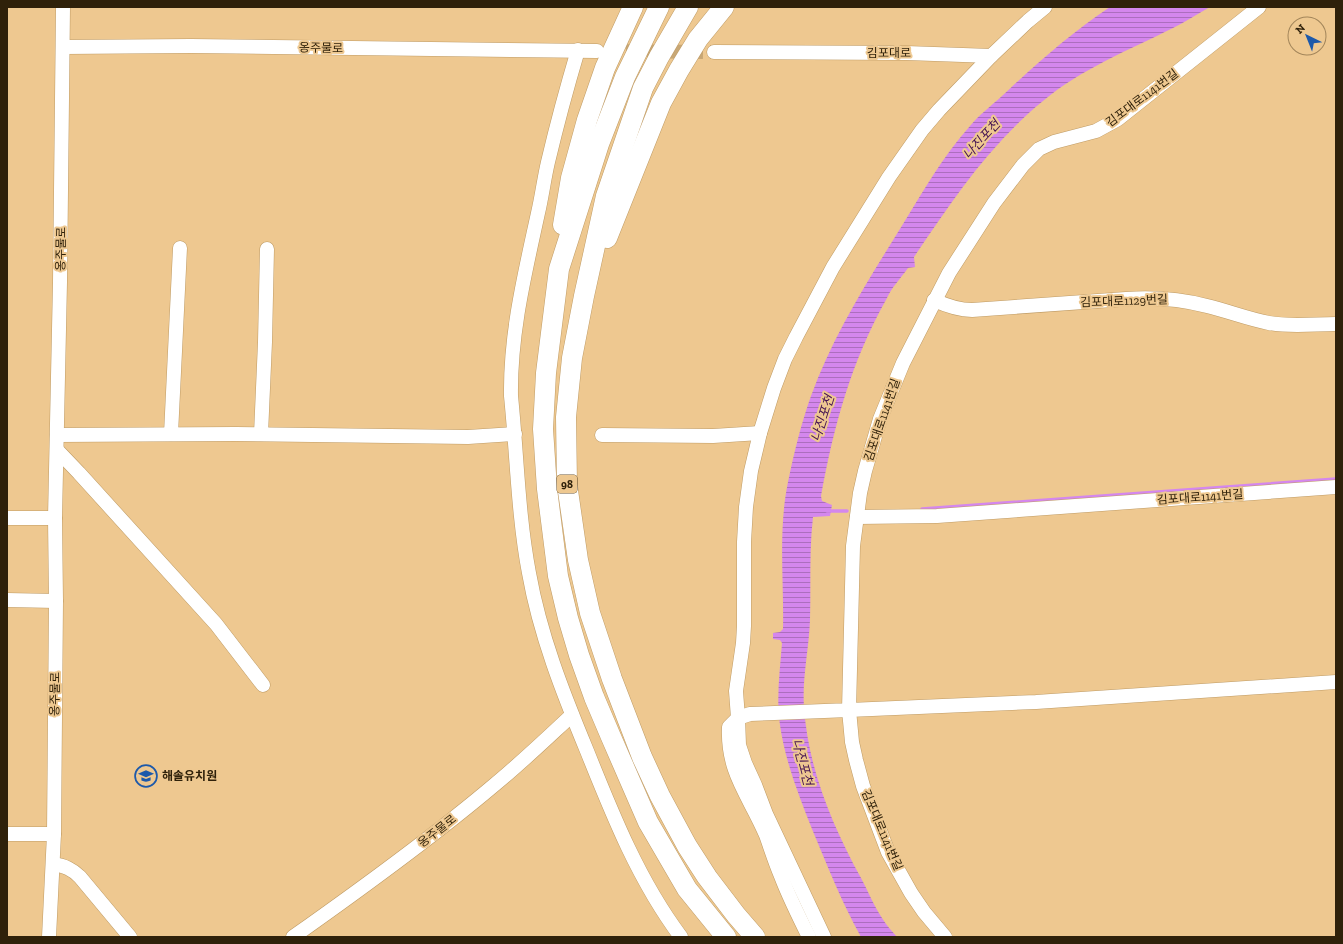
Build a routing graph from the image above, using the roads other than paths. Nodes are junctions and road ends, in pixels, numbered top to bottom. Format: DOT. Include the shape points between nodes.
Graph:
graph roads {
  1 [pos="63,7"];
  2 [pos="633,7"];
  3 [pos="659,7"];
  4 [pos="688,7"];
  5 [pos="724,7"];
  6 [pos="1045,7"];
  7 [pos="1259,7"];
  8 [pos="63,47"];
  9 [pos="578,50"];
  10 [pos="597,51"];
  11 [pos="714,52"];
  12 [pos="991,56"];
  13 [pos="180,248"];
  14 [pos="267,249"];
  15 [pos="559,270"];
  16 [pos="584,296"];
  17 [pos="934,300"];
  18 [pos="1336,324"];
  19 [pos="760,433"];
  20 [pos="171,434"];
  21 [pos="261,434"];
  22 [pos="515,434"];
  23 [pos="57,435"];
  24 [pos="602,435"];
  25 [pos="57,450"];
  26 [pos="1336,487"];
  27 [pos="857,517"];
  28 [pos="7,518"];
  29 [pos="55,518"];
  30 [pos="7,600"];
  31 [pos="56,601"];
  32 [pos="1336,682"];
  33 [pos="263,685"];
  34 [pos="845,710"];
  35 [pos="572,715"];
  36 [pos="744,716"];
  37 [pos="7,834"];
  38 [pos="54,834"];
  39 [pos="53,864"];
  40 [pos="49,937"];
  41 [pos="130,937"];
  42 [pos="293,937"];
  43 [pos="681,937"];
  44 [pos="726,937"];
  45 [pos="755,937"];
  46 [pos="809,937"];
  47 [pos="824,937"];
  48 [pos="945,937"];
  1 -- 8 [label="street, 옹주물로"];
  2 -- 15 [label="highway" via="605,68 585,128 571,178 564,216"];
  3 -- 15 [label="highway, 98" via="619,92"];
  4 -- 16 [label="highway, 98" via="643,88 606,196"];
  5 -- 16 [label="highway" via="698,40 661,103"];
  6 -- 12 [label="street"];
  7 -- 17 [label="street, 김포대로1141번길" via="1118,119 1096,131 1054,142 1039,149 994,203"];
  8 -- 9 [label="street, 옹주물로"];
  8 -- 23 [label="street, 옹주물로"];
  9 -- 10 [label="street, 옹주물로"];
  9 -- 22 [label="street" via="548,163 517,315 511,374"];
  11 -- 12 [label="street, 김포대로"];
  12 -- 19 [label="street" via="922,130 837,260 785,359"];
  13 -- 20 [label="street"];
  14 -- 21 [label="street"];
  15 -- 44 [label="highway, 98" via="546,373 543,429 546,490 558,576 568,618 594,697 648,822 688,889"];
  16 -- 45 [label="highway, 98" via="572,358 566,417 567,484 578,560 590,613 612,679 660,796 707,877"];
  17 -- 18 [label="street, 김포대로1129번길" via="951,307 972,310 1126,298 1170,299 1208,306 1270,323"];
  17 -- 27 [label="street, 김포대로1141번길" via="903,363 880,419 865,471"];
  19 -- 24 [label="street" via="713,436"];
  19 -- 36 [label="street" via="751,471 744,542 744,626 736,691"];
  20 -- 21 [label="street"];
  20 -- 23 [label="street"];
  21 -- 22 [label="street" via="460,437"];
  22 -- 35 [label="street" via="521,516 529,574 544,637"];
  23 -- 25 [label="street, 옹주물로"];
  25 -- 29 [label="street, 옹주물로"];
  25 -- 33 [label="street" via="216,624"];
  26 -- 27 [label="street, 김포대로1141번길" via="937,516"];
  27 -- 34 [label="street, 김포대로1141번길" via="853,546"];
  28 -- 29 [label="street"];
  29 -- 31 [label="street, 옹주물로"];
  30 -- 31 [label="street"];
  31 -- 38 [label="street, 옹주물로"];
  32 -- 34 [label="street" via="1021,703"];
  34 -- 36 [label="street"];
  34 -- 48 [label="street, 김포대로1141번길" via="863,786 888,852 911,893"];
  35 -- 42 [label="street, 옹주물로" via="460,813"];
  35 -- 43 [label="street" via="633,859 654,898"];
  36 -- 46 [label="street" via="729,727 732,762"];
  36 -- 47 [label="street" via="739,745 745,764"];
  37 -- 38 [label="street"];
  38 -- 39 [label="street, 옹주물로"];
  39 -- 40 [label="street, 옹주물로"];
  39 -- 41 [label="street" via="63,865 80,877"];
}
